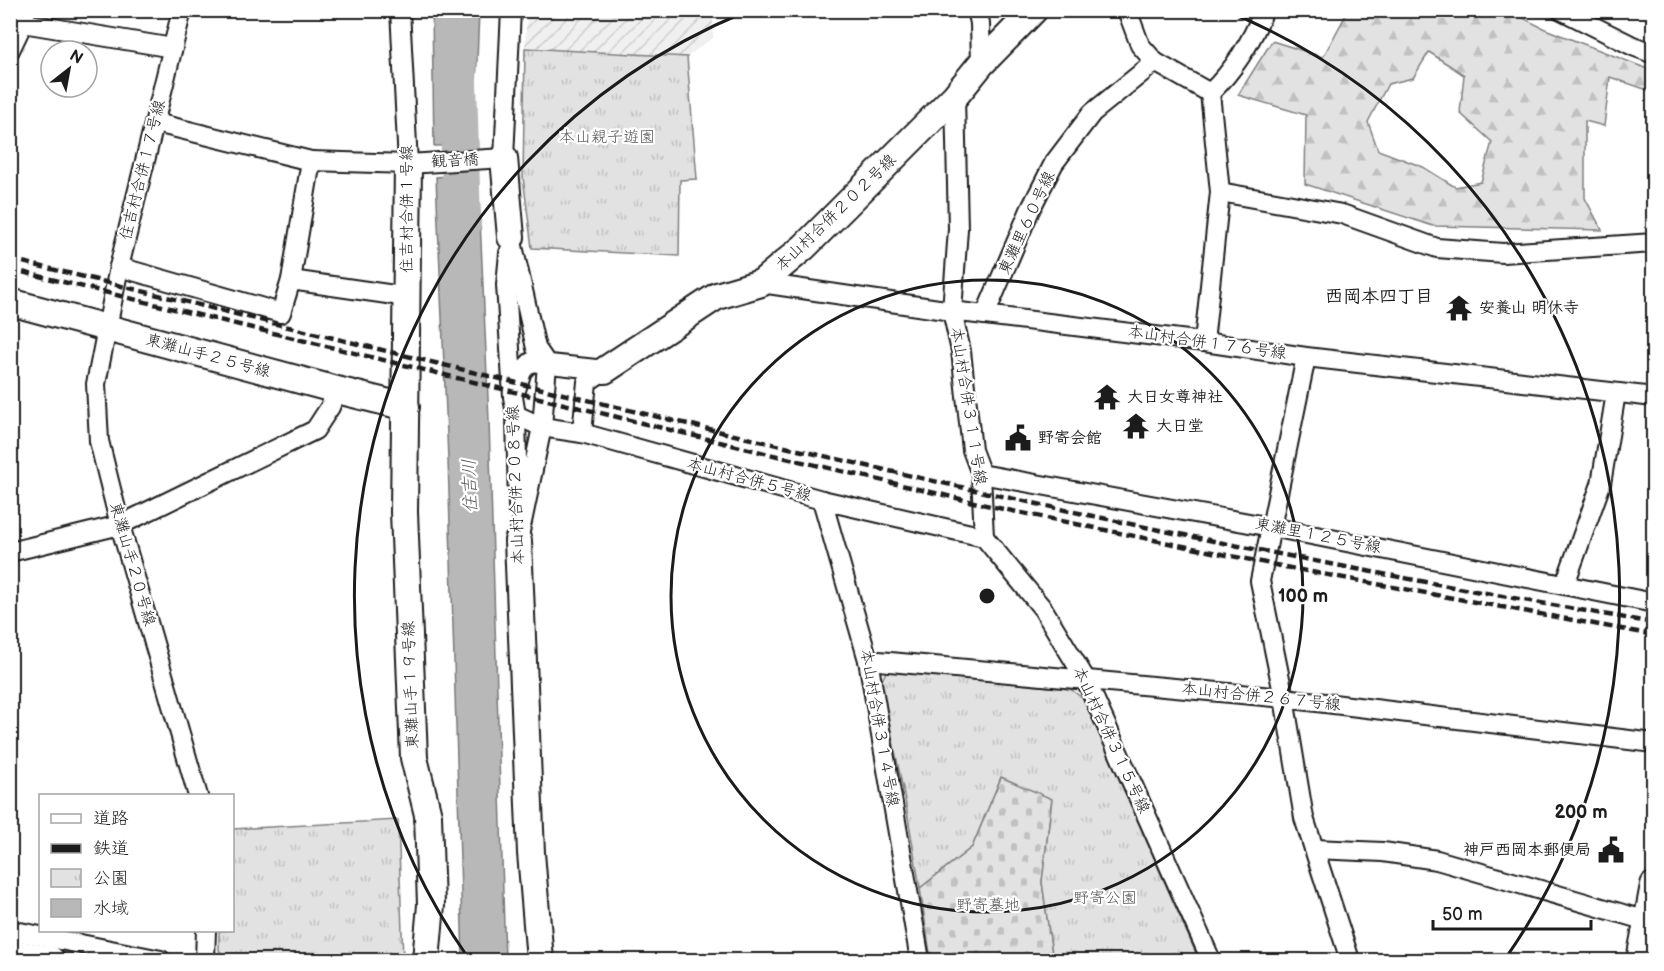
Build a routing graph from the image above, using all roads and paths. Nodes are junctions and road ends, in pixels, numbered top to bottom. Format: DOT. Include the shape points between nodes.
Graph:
graph roads {
  1 [pos="182,10"];
  2 [pos="400,10"];
  3 [pos="511,10"];
  4 [pos="977,10"];
  5 [pos="1034,10"];
  6 [pos="1127,10"];
  7 [pos="1264,10"];
  8 [pos="1561,10"];
  9 [pos="25,17"];
  10 [pos="173,48"];
  11 [pos="10,50"];
  12 [pos="1653,54"];
  13 [pos="1155,62"];
  14 [pos="981,64"];
  15 [pos="1210,93"];
  16 [pos="955,96"];
  17 [pos="156,123"];
  18 [pos="499,158"];
  19 [pos="311,161"];
  20 [pos="412,163"];
  21 [pos="1220,192"];
  22 [pos="511,237"];
  23 [pos="1653,243"];
  24 [pos="119,267"];
  25 [pos="291,280"];
  26 [pos="761,283"];
  27 [pos="408,297"];
  28 [pos="10,302"];
  29 [pos="952,311"];
  30 [pos="985,315"];
  31 [pos="108,330"];
  32 [pos="1204,342"];
  33 [pos="1306,357"];
  34 [pos="547,364"];
  35 [pos="604,370"];
  36 [pos="337,390"];
  37 [pos="1616,393"];
  38 [pos="1653,397"];
  39 [pos="514,406"];
  40 [pos="406,407"];
  41 [pos="542,427"];
  42 [pos="582,433"];
  43 [pos="981,474"];
  44 [pos="822,500"];
  45 [pos="120,525"];
  46 [pos="1271,527"];
  47 [pos="984,537"];
  48 [pos="518,541"];
  49 [pos="10,552"];
  50 [pos="1565,584"];
  51 [pos="1653,603"];
  52 [pos="868,660"];
  53 [pos="1086,680"];
  54 [pos="1284,698"];
  55 [pos="1653,743"];
  56 [pos="198,794"];
  57 [pos="1314,849"];
  58 [pos="1653,885"];
  59 [pos="1650,923"];
  60 [pos="10,930"];
  61 [pos="206,932"];
  62 [pos="10,952"];
  63 [pos="51,960"];
  64 [pos="161,960"];
  65 [pos="205,960"];
  66 [pos="426,960"];
  67 [pos="540,960"];
  68 [pos="920,960"];
  69 [pos="1211,960"];
  70 [pos="1350,960"];
  71 [pos="1640,960"];
  1 -- 10 [label="street, 住吉村合併１７号線"];
  2 -- 20 [label="street, 住吉村合併１号線"];
  3 -- 18 [label="street, 本山村合併２０８号線"];
  4 -- 14 [label="street"];
  5 -- 14 [label="street, 本山村合併２０２号線"];
  6 -- 13 [label="street" via="1140,45"];
  7 -- 15 [label="street" via="1257,29 1227,77"];
  8 -- 12 [label="street"];
  9 -- 10 [label="street"];
  9 -- 11 [label="street"];
  10 -- 17 [label="street, 住吉村合併１７号線"];
  13 -- 15 [label="street"];
  13 -- 30 [label="street, 東灘里６０号線" via="1092,113 1054,163"];
  14 -- 16 [label="street, 本山村合併２０２号線"];
  15 -- 21 [label="street"];
  16 -- 26 [label="street, 本山村合併２０２号線" via="804,247"];
  16 -- 29 [label="street, 本山村合併３１１号線" via="958,229"];
  17 -- 19 [label="street, 観音橋"];
  17 -- 24 [label="street, 住吉村合併１７号線"];
  18 -- 20 [label="street, 観音橋"];
  18 -- 22 [label="street, 本山村合併２０８号線"];
  19 -- 20 [label="street, 観音橋"];
  19 -- 25 [label="street"];
  20 -- 27 [label="street, 住吉村合併１号線"];
  21 -- 23 [label="street" via="1342,214 1437,248 1503,253"];
  21 -- 32 [label="street"];
  22 -- 34 [label="street" via="536,348"];
  22 -- 39 [label="street, 本山村合併２０８号線" via="506,285"];
  24 -- 25 [label="street" via="281,313"];
  24 -- 31 [label="street, 住吉村合併１７号線"];
  25 -- 27 [label="street"];
  26 -- 29 [label="street, 本山村合併１７６号線"];
  26 -- 35 [label="street, 本山村合併２０２号線" via="717,296"];
  27 -- 40 [label="street, 住吉村合併１号線"];
  28 -- 31 [label="street, 東灘山手２５号線"];
  29 -- 30 [label="street, 本山村合併１７６号線"];
  29 -- 43 [label="street, 本山村合併３１１号線" via="962,351 972,450"];
  30 -- 32 [label="street, 本山村合併１７６号線"];
  31 -- 36 [label="street, 東灘山手２５号線"];
  31 -- 45 [label="street, 東灘山手２０号線" via="96,384 99,441"];
  32 -- 33 [label="street, 本山村合併１７６号線"];
  33 -- 37 [label="street, 本山村合併１７６号線"];
  33 -- 46 [label="street"];
  34 -- 35 [label="street"];
  34 -- 39 [label="street" via="531,362 522,371"];
  34 -- 41 [label="street"];
  35 -- 42 [label="street" via="587,382"];
  36 -- 40 [label="street, 東灘山手２５号線"];
  36 -- 45 [label="street" via="315,430"];
  37 -- 38 [label="street, 本山村合併１７６号線"];
  37 -- 50 [label="street" via="1601,484"];
  39 -- 41 [label="street, 本山村合併５号線"];
  39 -- 48 [label="street, 本山村合併２０８号線"];
  40 -- 66 [label="street, 東灘山手１９号線" via="404,512 414,758 428,815 431,905"];
  41 -- 42 [label="street, 本山村合併５号線"];
  41 -- 48 [label="street"];
  42 -- 44 [label="street, 本山村合併５号線"];
  43 -- 46 [label="street, 東灘里１２５号線"];
  43 -- 47 [label="street, 本山村合併３１１号線"];
  44 -- 47 [label="street, 本山村合併５号線"];
  44 -- 52 [label="street, 本山村合併３１４号線"];
  45 -- 49 [label="street"];
  45 -- 56 [label="street, 東灘山手２０号線"];
  46 -- 50 [label="street, 東灘里１２５号線"];
  46 -- 54 [label="street" via="1260,581"];
  47 -- 53 [label="street, 本山村合併３１５号線" via="1043,609"];
  48 -- 67 [label="street, 本山村合併２０８号線" via="531,853"];
  50 -- 51 [label="street, 東灘里１２５号線"];
  52 -- 53 [label="street, 本山村合併２６７号線"];
  52 -- 68 [label="street, 本山村合併３１４号線"];
  53 -- 54 [label="street, 本山村合併２６７号線"];
  53 -- 69 [label="street, 本山村合併３１５号線"];
  54 -- 55 [label="street, 本山村合併２６７号線"];
  54 -- 57 [label="street" via="1304,818"];
  57 -- 59 [label="street" via="1383,852 1437,860"];
  57 -- 70 [label="street"];
  58 -- 59 [label="street"];
  59 -- 71 [label="street"];
  60 -- 64 [label="street"];
  61 -- 65 [label="street"];
  62 -- 63 [label="street"];
}
